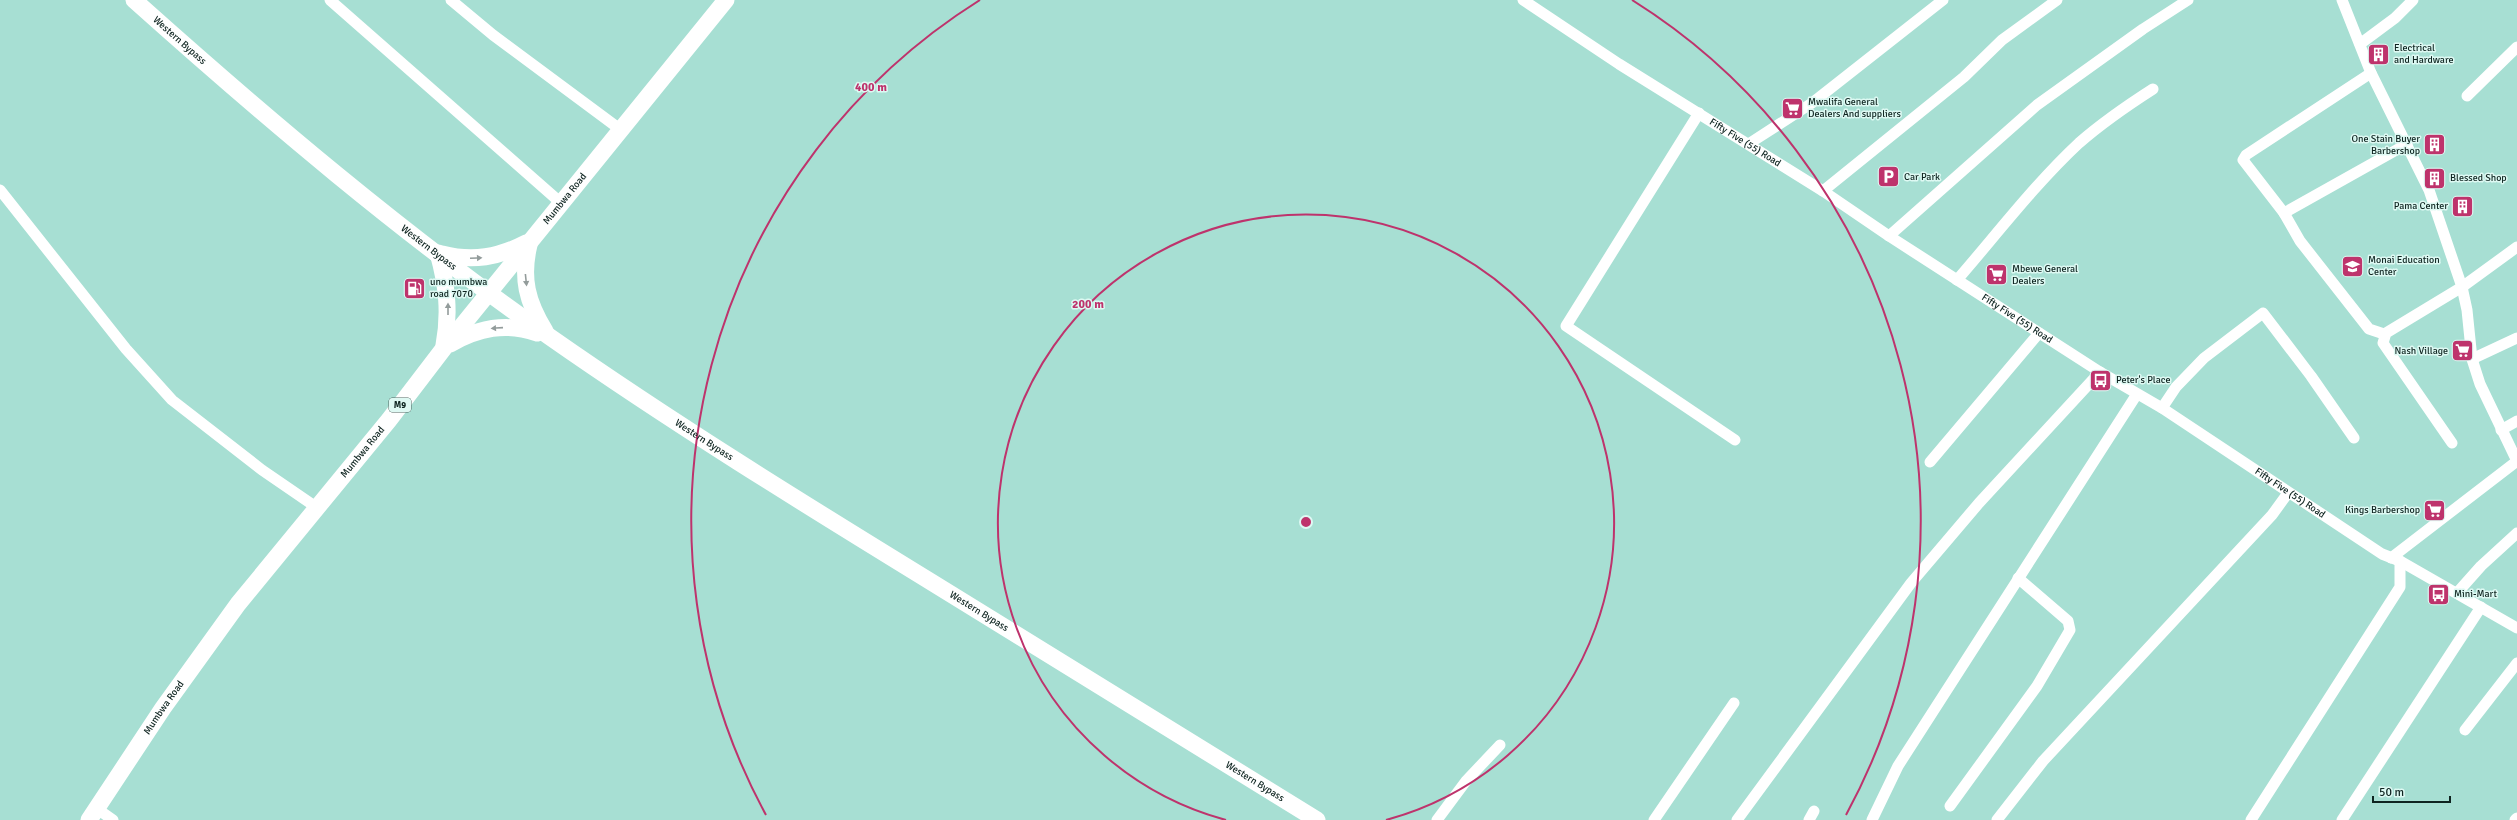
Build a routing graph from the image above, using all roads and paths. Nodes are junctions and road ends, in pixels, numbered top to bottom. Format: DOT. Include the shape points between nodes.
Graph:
graph roads {
  1 [pos="134,0"];
  2 [pos="330,0"];
  3 [pos="451,0"];
  4 [pos="726,0"];
  5 [pos="1523,0"];
  6 [pos="1944,0"];
  7 [pos="2057,0"];
  8 [pos="2188,0"];
  9 [pos="2342,0"];
  10 [pos="2413,0"];
  11 [pos="2360,44"];
  12 [pos="2517,47"];
  13 [pos="2371,73"];
  14 [pos="2153,89"];
  15 [pos="2467,96"];
  16 [pos="1699,113"];
  17 [pos="621,130"];
  18 [pos="1750,144"];
  19 [pos="2407,144"];
  20 [pos="0,190"];
  21 [pos="1824,191"];
  22 [pos="561,203"];
  23 [pos="2284,213"];
  24 [pos="1889,236"];
  25 [pos="530,242"];
  26 [pos="2517,248"];
  27 [pos="438,253"];
  28 [pos="1957,280"];
  29 [pos="2462,287"];
  30 [pos="488,293"];
  31 [pos="2039,333"];
  32 [pos="2384,334"];
  33 [pos="549,336"];
  34 [pos="2517,338"];
  35 [pos="444,348"];
  36 [pos="2472,359"];
  37 [pos="2100,372"];
  38 [pos="2136,394"];
  39 [pos="2162,408"];
  40 [pos="2517,421"];
  41 [pos="2501,430"];
  42 [pos="2354,438"];
  43 [pos="1735,440"];
  44 [pos="2452,443"];
  45 [pos="2517,461"];
  46 [pos="1930,462"];
  47 [pos="2288,493"];
  48 [pos="316,507"];
  49 [pos="2517,533"];
  50 [pos="2396,559"];
  51 [pos="2018,578"];
  52 [pos="2457,593"];
  53 [pos="2481,607"];
  54 [pos="2517,628"];
  55 [pos="2517,663"];
  56 [pos="1734,703"];
  57 [pos="2465,730"];
  58 [pos="1500,745"];
  59 [pos="1950,806"];
  60 [pos="92,814"];
  61 [pos="113,820"];
  62 [pos="1317,820"];
  63 [pos="1437,820"];
  64 [pos="1654,820"];
  65 [pos="1738,820"];
  66 [pos="1872,820"];
  67 [pos="1997,820"];
  68 [pos="2251,820"];
  69 [pos="2342,820"];
  1 -- 27 [label="main road, Western Bypass" via="269,118"];
  2 -- 22 [label="street"];
  3 -- 17 [label="street" via="499,40"];
  4 -- 17 [label="main road, Mumbwa Road / M9"];
  5 -- 16 [label="street, Fifty Five (55) Road"];
  6 -- 18 [label="street" via="1812,103"];
  7 -- 21 [label="street" via="2002,40 1964,77"];
  8 -- 24 [label="street" via="2143,29 2038,105"];
  9 -- 11 [label="street"];
  10 -- 11 [label="street" via="2395,18"];
  11 -- 13 [label="street"];
  12 -- 15 [label="street"];
  13 -- 19 [label="street"];
  13 -- 23 [label="street" via="2246,155 2243,160 2246,165"];
  14 -- 28 [label="street" via="2080,142"];
  16 -- 18 [label="street, Fifty Five (55) Road"];
  16 -- 43 [label="street" via="1566,326"];
  17 -- 22 [label="main road, Mumbwa Road / M9"];
  18 -- 21 [label="street, Fifty Five (55) Road"];
  19 -- 23 [label="street"];
  19 -- 29 [label="street" via="2429,190"];
  20 -- 48 [label="street" via="158,386 226,442"];
  21 -- 24 [label="street, Fifty Five (55) Road"];
  22 -- 25 [label="main road, Mumbwa Road / M9"];
  23 -- 32 [label="street" via="2300,241 2369,329"];
  24 -- 28 [label="street, Fifty Five (55) Road"];
  27 -- 25 [label="main road, one-way" via="476,259 494,256"];
  25 -- 30 [label="main road, Mumbwa Road / M9"];
  25 -- 33 [label="main road, one-way" via="524,265 527,291 535,315"];
  26 -- 29 [label="street"];
  27 -- 30 [label="main road, Western Bypass"];
  35 -- 27 [label="main road, one-way" via="447,291"];
  28 -- 31 [label="street, Fifty Five (55) Road"];
  29 -- 32 [label="street"];
  29 -- 36 [label="street"];
  30 -- 33 [label="main road, Western Bypass"];
  30 -- 35 [label="main road, Mumbwa Road / M9"];
  31 -- 37 [label="street, Fifty Five (55) Road"];
  31 -- 46 [label="street"];
  32 -- 44 [label="street" via="2382,343"];
  33 -- 35 [label="main road, one-way" via="522,328 495,327 468,334"];
  33 -- 62 [label="main road, Western Bypass" via="790,495"];
  34 -- 36 [label="street"];
  35 -- 48 [label="main road, Mumbwa Road / M9" via="389,420"];
  36 -- 41 [label="street" via="2480,384"];
  37 -- 38 [label="street, Fifty Five (55) Road"];
  37 -- 65 [label="street" via="1979,503 1911,583"];
  38 -- 39 [label="street, Fifty Five (55) Road"];
  38 -- 51 [label="street"];
  39 -- 42 [label="street" via="2176,387 2204,358 2263,313"];
  39 -- 47 [label="street, Fifty Five (55) Road"];
  40 -- 41 [label="street"];
  41 -- 45 [label="street"];
  45 -- 50 [label="street"];
  47 -- 50 [label="street, Fifty Five (55) Road" via="2382,554"];
  47 -- 67 [label="street" via="2272,515 2043,761"];
  48 -- 60 [label="main road, Mumbwa Road / M9" via="238,604 163,708"];
  49 -- 52 [label="street" via="2481,566"];
  50 -- 52 [label="street, Fifty Five (55) Road"];
  50 -- 68 [label="street" via="2400,587"];
  51 -- 59 [label="street" via="2068,621 2070,630 2037,686"];
  51 -- 66 [label="street" via="1898,766"];
  52 -- 53 [label="street, Fifty Five (55) Road"];
  53 -- 54 [label="street, Fifty Five (55) Road"];
  53 -- 69 [label="street"];
  55 -- 57 [label="street"];
  56 -- 64 [label="street"];
  58 -- 63 [label="street" via="1466,781"];
  60 -- 61 [label="street"];
}
